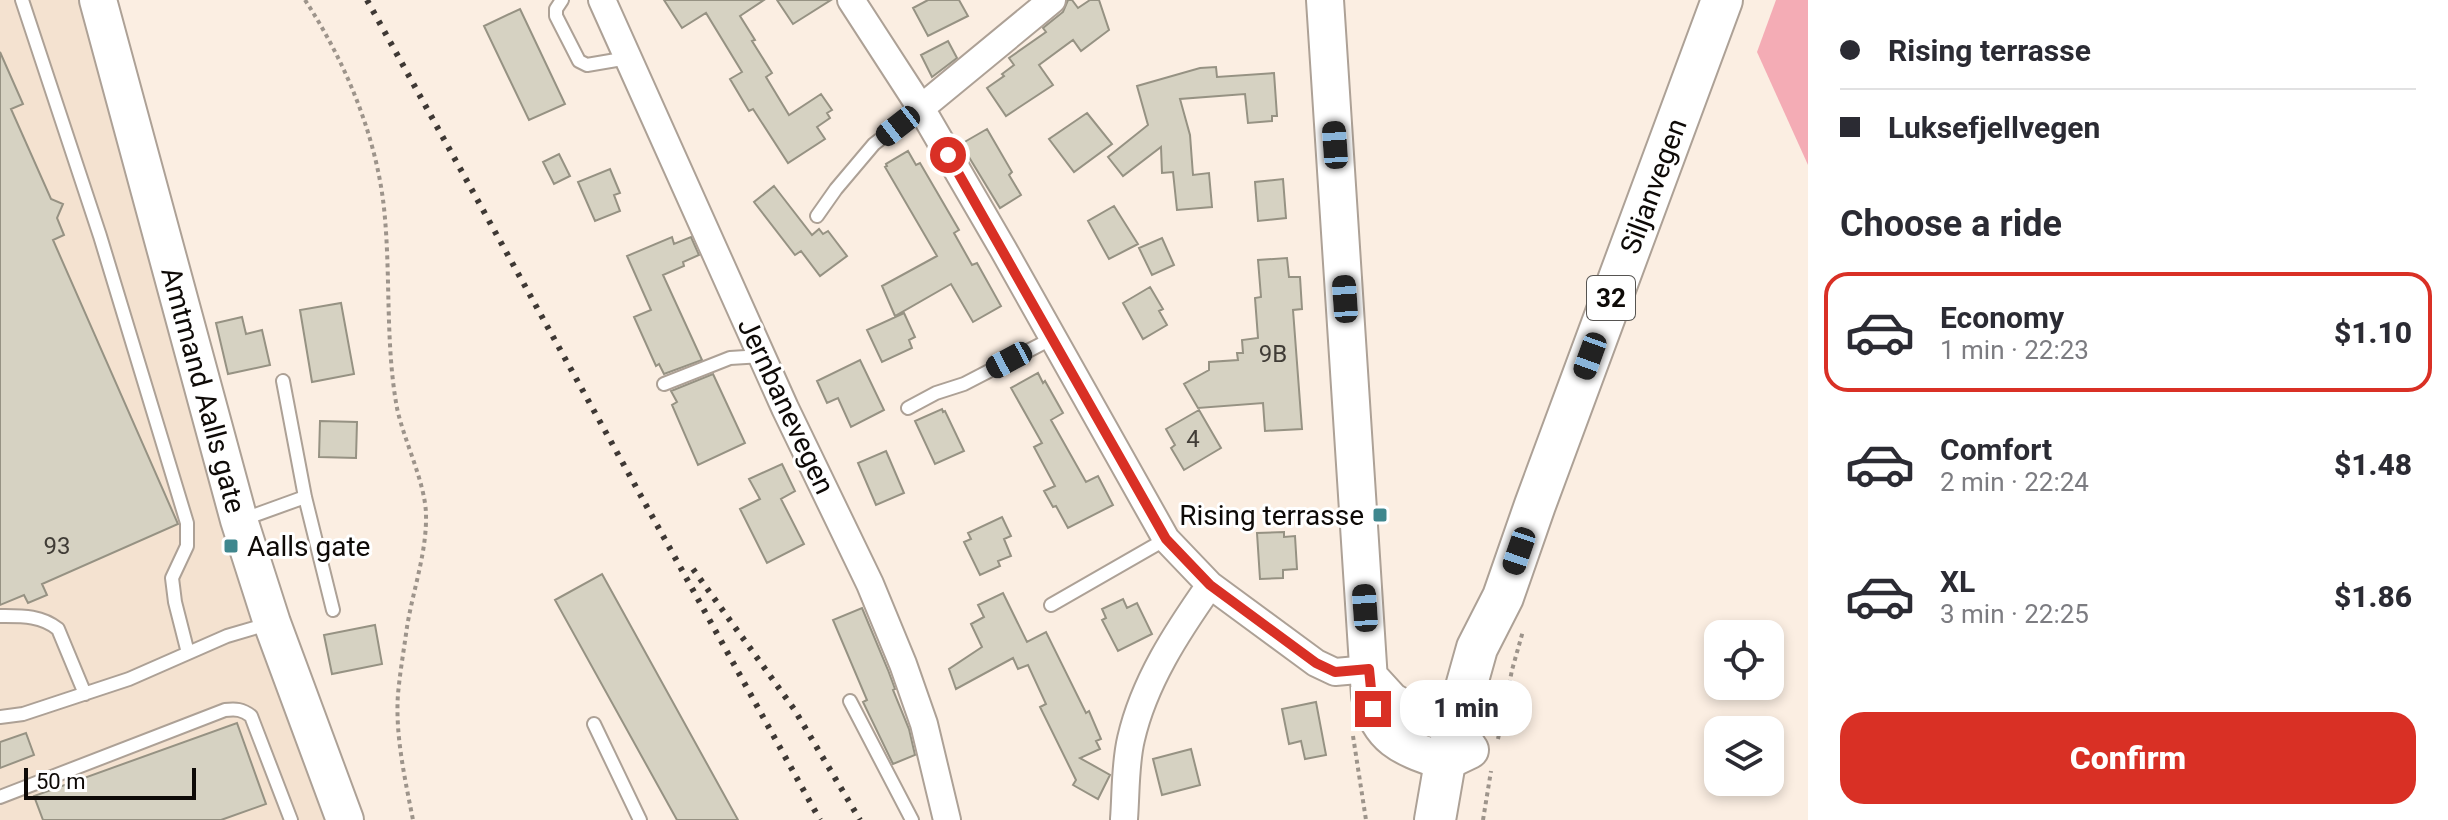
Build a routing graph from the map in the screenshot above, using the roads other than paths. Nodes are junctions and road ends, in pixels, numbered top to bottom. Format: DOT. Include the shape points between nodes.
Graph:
graph roads {
  1 [pos="22,0"];
  2 [pos="98,0"];
  3 [pos="562,0"];
  4 [pos="602,0"];
  5 [pos="851,0"];
  6 [pos="1052,0"];
  7 [pos="1325,0"];
  8 [pos="1722,0"];
  9 [pos="628,58"];
  10 [pos="921,108"];
  11 [pos="817,216"];
  12 [pos="1053,338"];
  13 [pos="762,356"];
  14 [pos="283,381"];
  15 [pos="664,384"];
  16 [pos="908,408"];
  17 [pos="305,497"];
  18 [pos="239,520"];
  19 [pos="1166,539"];
  20 [pos="1210,585"];
  21 [pos="1051,605"];
  22 [pos="333,610"];
  23 [pos="0,616"];
  24 [pos="272,623"];
  25 [pos="188,653"];
  26 [pos="1370,674"];
  27 [pos="85,694"];
  28 [pos="850,701"];
  29 [pos="0,717"];
  30 [pos="594,724"];
  31 [pos="1456,746"];
  32 [pos="0,797"];
  33 [pos="1124,819"];
  34 [pos="291,820"];
  35 [pos="345,820"];
  36 [pos="640,820"];
  37 [pos="912,820"];
  38 [pos="947,820"];
  39 [pos="1435,820"];
  40 [pos="1458,820"];
  1 -- 25 [label="lane" via="187,523 187,546 172,578"];
  2 -- 18 [label="main road, Amtmand Aalls gate"];
  3 -- 9 [label="lane" via="556,16 579,61 587,65"];
  4 -- 9 [label="street, Jernbanevegen"];
  5 -- 10 [label="street"];
  6 -- 10 [label="street"];
  7 -- 26 [label="main road"];
  8 -- 31 [label="main road, Siljanvegen / 32" via="1535,505 1503,597 1494,650"];
  9 -- 13 [label="street, Jernbanevegen"];
  10 -- 11 [label="lane" via="874,144"];
  10 -- 12 [label="street"];
  12 -- 16 [label="lane"];
  12 -- 19 [label="street"];
  13 -- 15 [label="lane" via="730,358"];
  13 -- 38 [label="street, Jernbanevegen" via="903,664"];
  14 -- 17 [label="lane"];
  17 -- 18 [label="lane"];
  17 -- 22 [label="lane"];
  18 -- 24 [label="main road, Amtmand Aalls gate"];
  19 -- 20 [label="street"];
  19 -- 21 [label="lane"];
  20 -- 26 [label="street" via="1316,663 1335,672"];
  20 -- 33 [label="street" via="1173,638 1143,701 1130,741"];
  23 -- 27 [label="lane" via="30,616 58,629"];
  24 -- 25 [label="lane"];
  24 -- 35 [label="main road, Amtmand Aalls gate"];
  25 -- 27 [label="lane"];
  26 -- 31 [label="main road" via="1391,701"];
  27 -- 29 [label="lane"];
  28 -- 37 [label="lane"];
  30 -- 36 [label="lane"];
  31 -- 39 [label="main road, Siljanvegen / 32"];
  31 -- 40 [label="main road, Siljanvegen / 32"];
  32 -- 34 [label="lane" via="237,709 251,716"];
}
